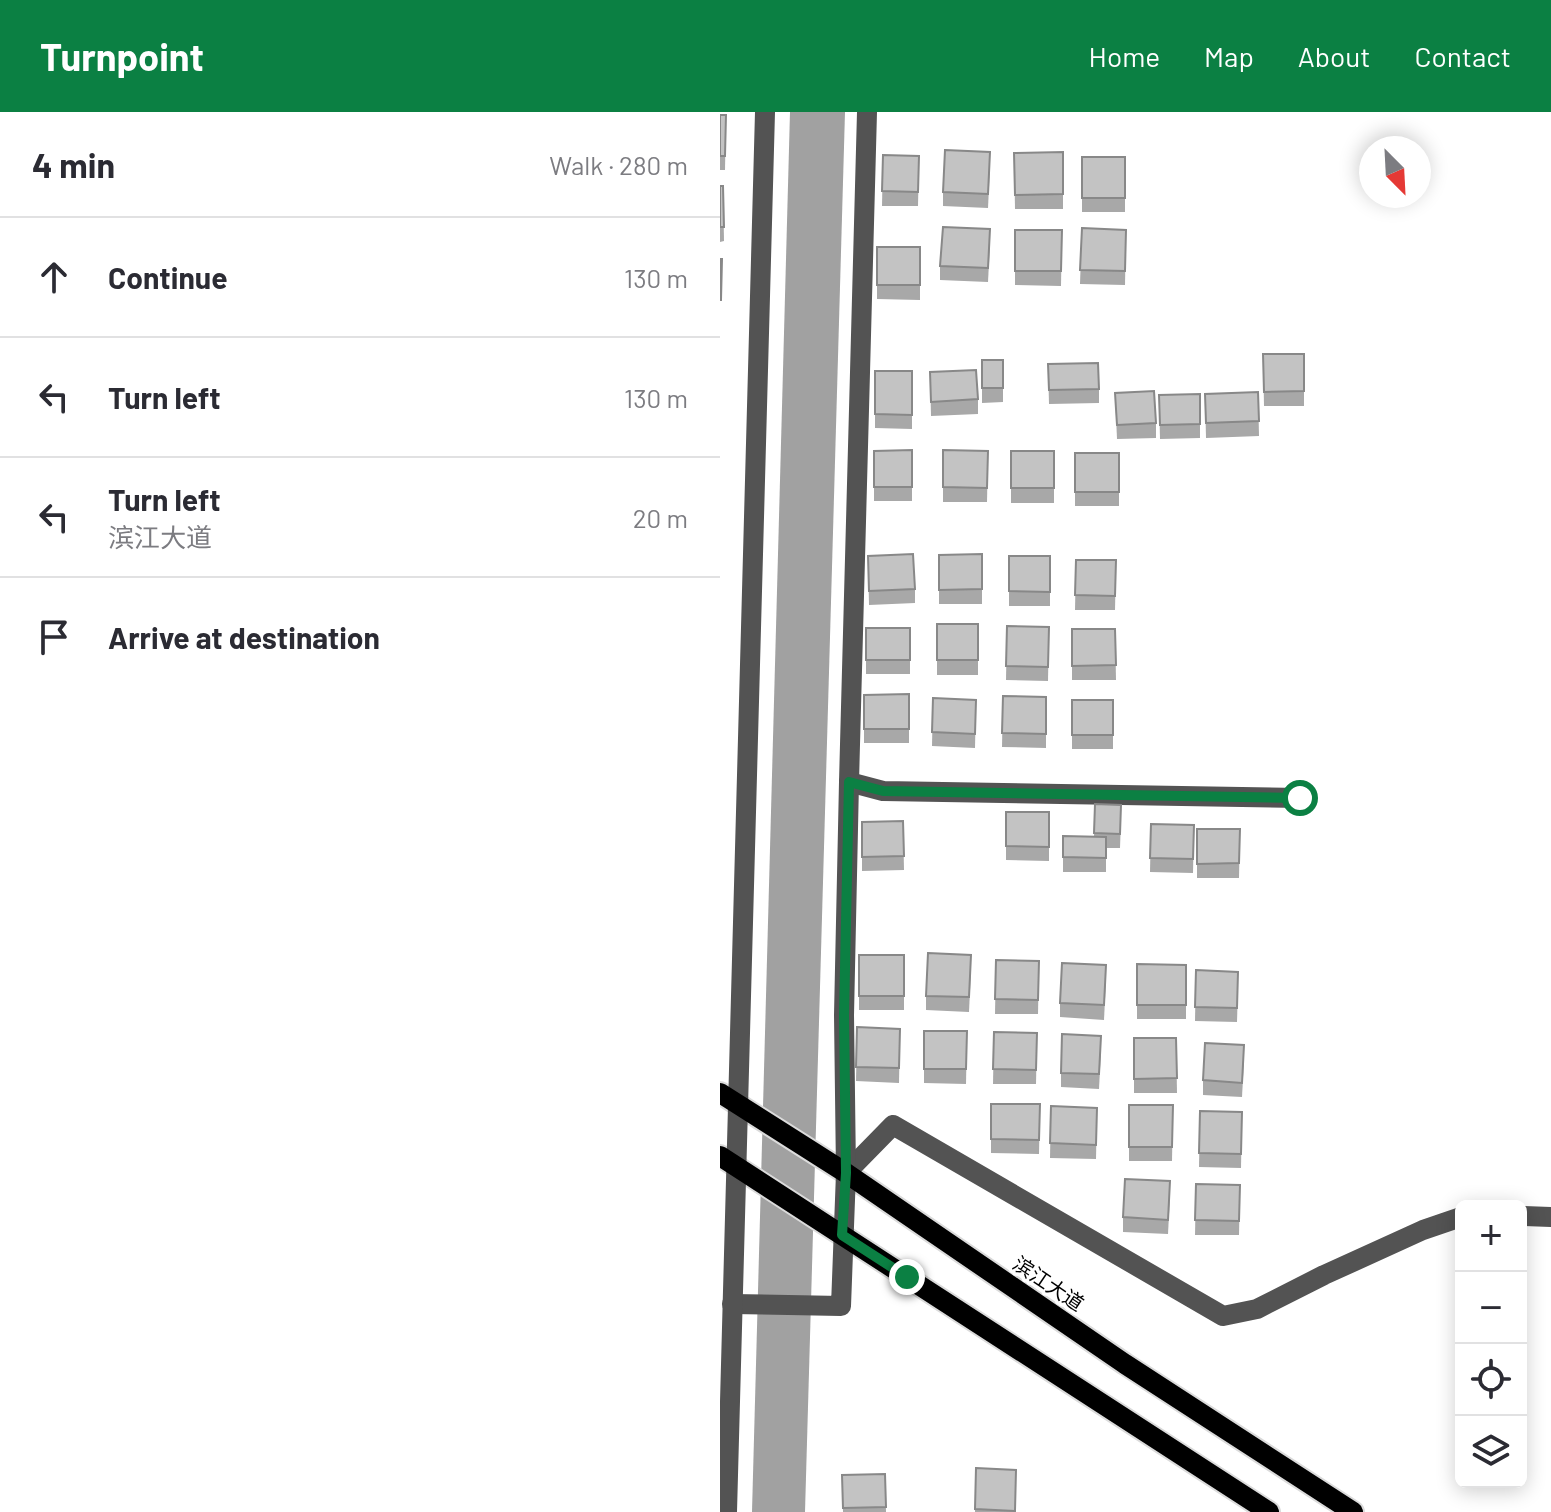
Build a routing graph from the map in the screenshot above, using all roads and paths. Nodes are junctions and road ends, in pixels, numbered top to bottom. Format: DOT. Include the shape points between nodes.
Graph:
graph roads {
  1 [pos="765,112"];
  2 [pos="867,112"];
  3 [pos="849,782"];
  4 [pos="1300,798"];
  5 [pos="729,1098"];
  6 [pos="735,1165"];
  7 [pos="846,1173"];
  8 [pos="1527,1216"];
  9 [pos="1551,1217"];
  10 [pos="1455,1219"];
  11 [pos="836,1230"];
  12 [pos="732,1304"];
  13 [pos="727,1512"];
  14 [pos="1269,1512"];
  15 [pos="1353,1512"];
  1 -- 5 [label="street"];
  2 -- 3 [label="street"];
  3 -- 4 [label="street" via="883,791"];
  3 -- 7 [label="street"];
  5 -- 6 [label="street"];
  5 -- 7 [label="main road, 滨江大道"];
  6 -- 11 [label="main road"];
  6 -- 12 [label="street"];
  7 -- 10 [label="street" via="893,1125 1223,1316 1257,1309"];
  7 -- 11 [label="street"];
  7 -- 15 [label="main road, 滨江大道"];
  8 -- 9 [label="street"];
  11 -- 12 [label="street" via="841,1306"];
  11 -- 14 [label="main road"];
  12 -- 13 [label="street"];
}
